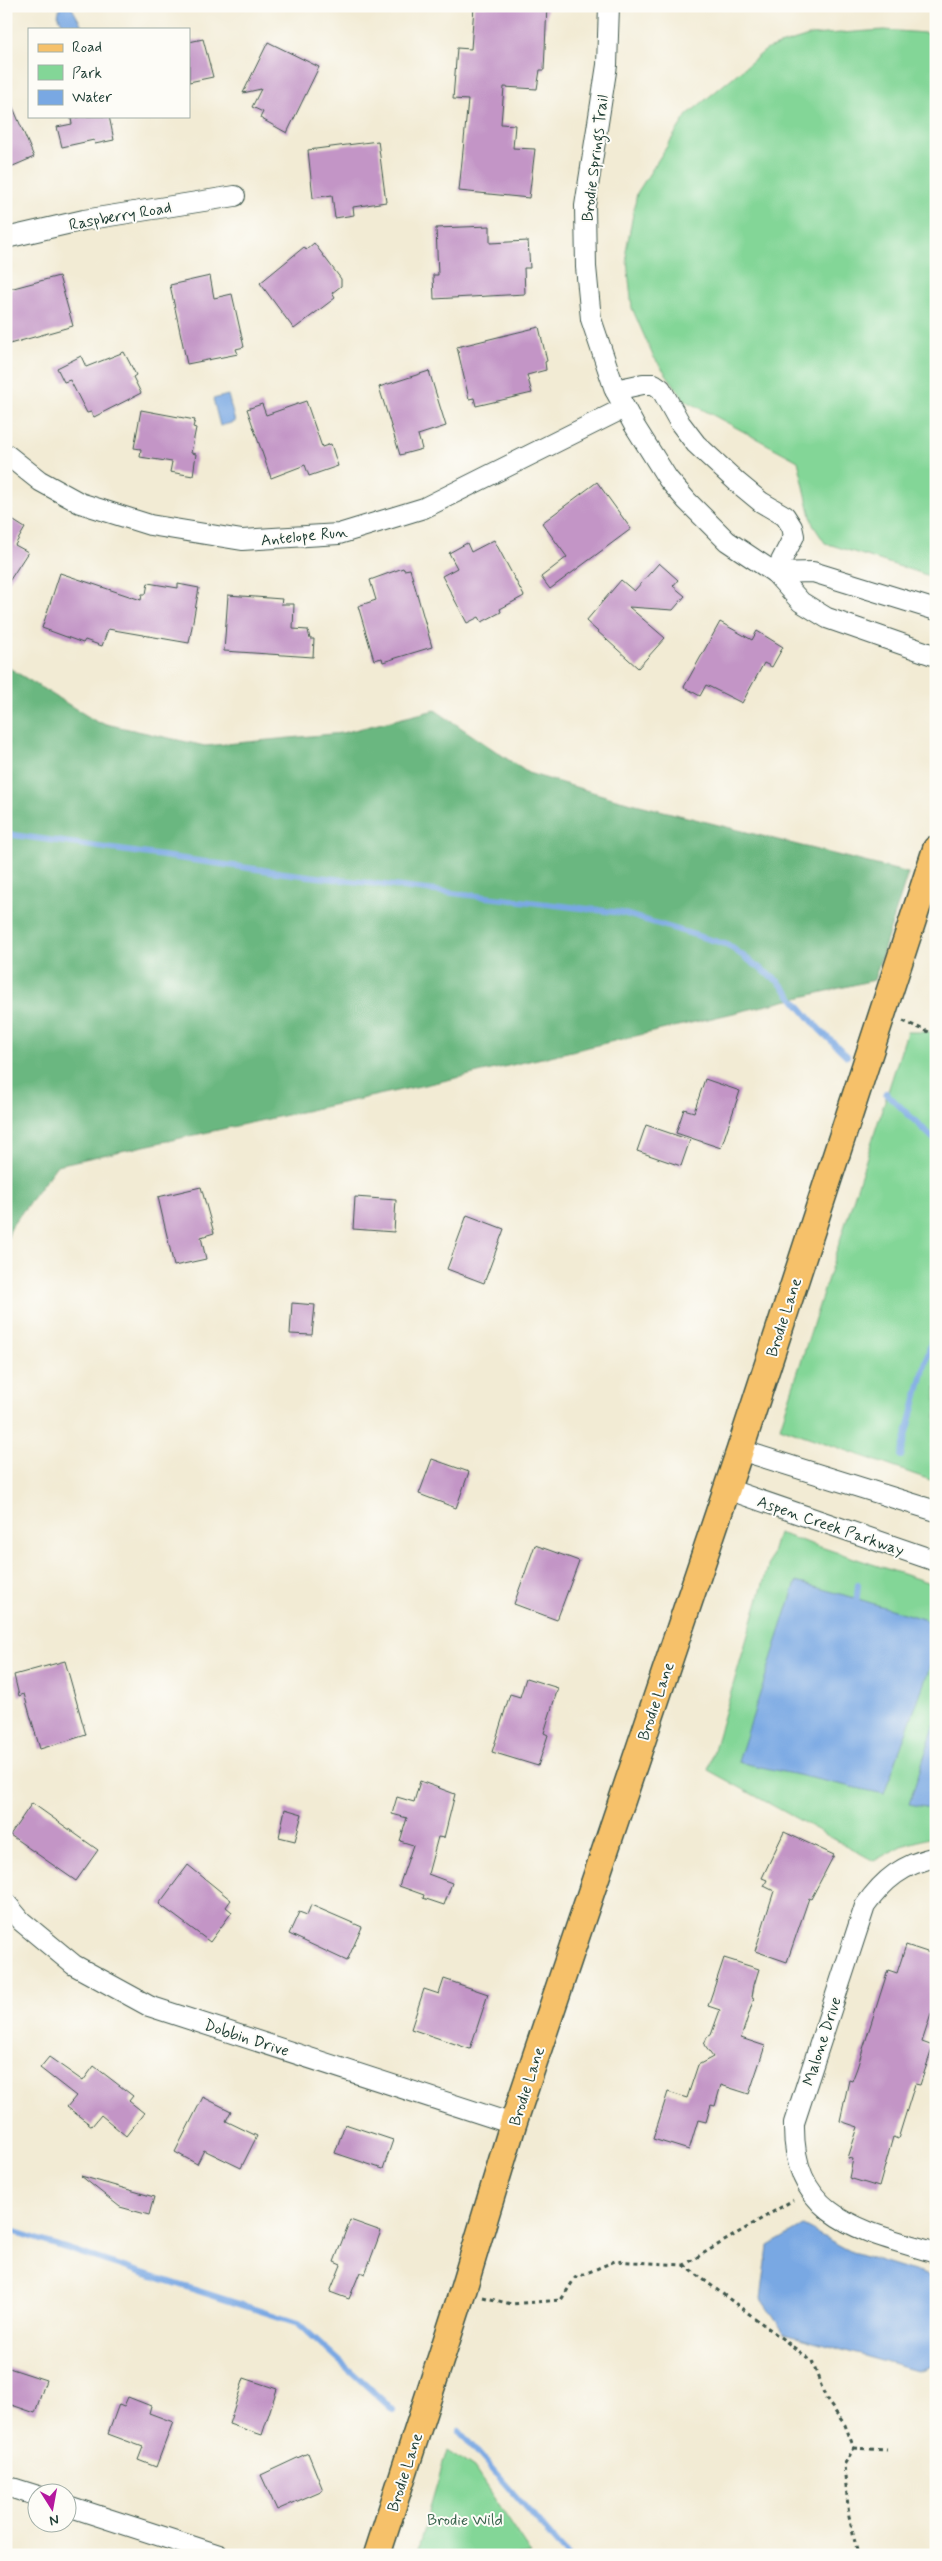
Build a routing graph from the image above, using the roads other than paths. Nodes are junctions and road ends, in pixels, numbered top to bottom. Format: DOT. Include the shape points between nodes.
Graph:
graph roads {
  1 [pos="609,6"];
  2 [pos="235,196"];
  3 [pos="6,238"];
  4 [pos="615,390"];
  5 [pos="624,408"];
  6 [pos="6,454"];
  7 [pos="775,573"];
  8 [pos="936,610"];
  9 [pos="936,656"];
  10 [pos="936,849"];
  11 [pos="740,1450"];
  12 [pos="727,1489"];
  13 [pos="936,1511"];
  14 [pos="936,1561"];
  15 [pos="936,1857"];
  16 [pos="6,1903"];
  17 [pos="513,2124"];
  18 [pos="936,2253"];
  19 [pos="6,2486"];
  20 [pos="28,2493"];
  21 [pos="78,2509"];
  22 [pos="219,2555"];
  23 [pos="378,2555"];
  1 -- 4 [label="street, Brodie Springs Trail" via="607,64 585,206 591,319"];
  2 -- 3 [label="street, Raspberry Road" via="84,220"];
  4 -- 5 [label="street, Brodie Springs Trail"];
  4 -- 7 [label="street" via="643,384 654,384 661,389 696,444 746,489 785,516 794,536"];
  5 -- 6 [label="street, Antelope Run" via="424,508 329,535 242,540 150,525 80,503 40,481"];
  5 -- 7 [label="street, Brodie Springs Trail" via="651,454 687,501 727,541"];
  7 -- 8 [label="street" via="813,572"];
  7 -- 9 [label="street, Brodie Springs Trail" via="801,602 827,618"];
  10 -- 11 [label="main road, Brodie Lane"];
  11 -- 12 [label="main road, Brodie Lane"];
  11 -- 13 [label="street"];
  12 -- 14 [label="street, Aspen Creek Parkway"];
  12 -- 17 [label="main road, Brodie Lane"];
  15 -- 18 [label="street, Malone Drive" via="918,1860 894,1873 878,1887 865,1906 794,2123 795,2156 809,2190 821,2204 870,2233"];
  16 -- 17 [label="street, Dobbin Drive" via="22,1921 74,1965 149,2006"];
  17 -- 23 [label="main road, Brodie Lane"];
  19 -- 20 [label="street"];
  21 -- 22 [label="street"];
}
